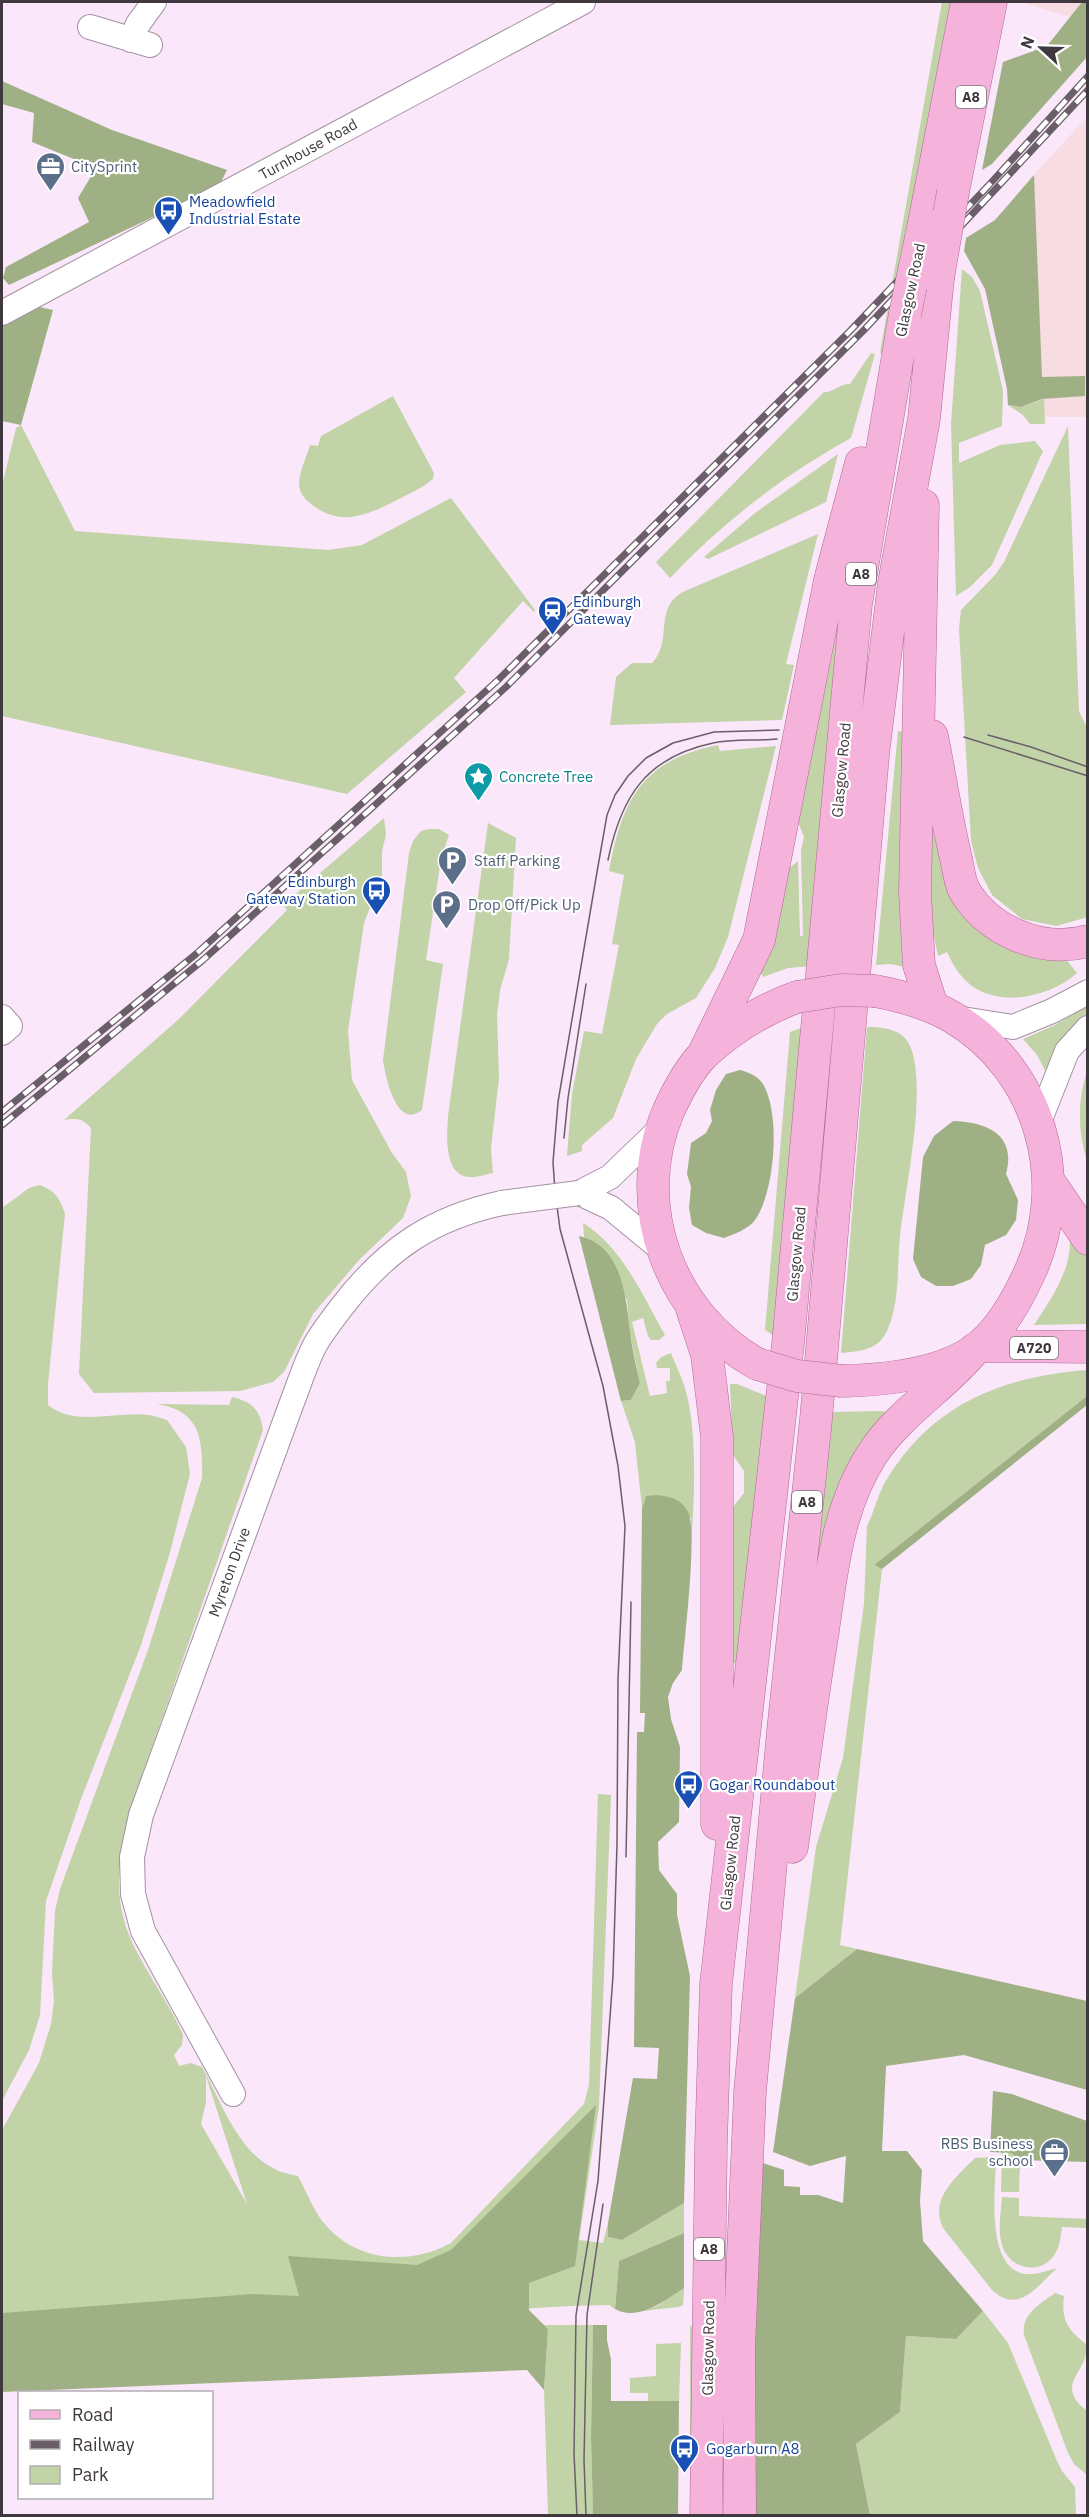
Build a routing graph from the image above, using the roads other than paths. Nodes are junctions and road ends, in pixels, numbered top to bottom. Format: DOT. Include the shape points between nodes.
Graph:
graph roads {
  1 [pos="154,2"];
  2 [pos="583,2"];
  3 [pos="967,2"];
  4 [pos="991,2"];
  5 [pos="90,27"];
  6 [pos="2,313"];
  7 [pos="902,328"];
  8 [pos="924,419"];
  9 [pos="921,676"];
  10 [pos="1088,941"];
  11 [pos="1088,992"];
  12 [pos="943,1012"];
  13 [pos="1088,1028"];
  14 [pos="703,1055"];
  15 [pos="1039,1122"];
  16 [pos="662,1127"];
  17 [pos="1050,1183"];
  18 [pos="579,1193"];
  19 [pos="1088,1239"];
  20 [pos="662,1250"];
  21 [pos="692,1309"];
  22 [pos="978,1347"];
  23 [pos="1088,1347"];
  24 [pos="717,1984"];
  25 [pos="233,2094"];
  26 [pos="742,2250"];
  27 [pos="706,2516"];
  28 [pos="740,2516"];
  1 -- 5 [label="street" via="138,24 141,42"];
  2 -- 6 [label="street, Turnhouse Road"];
  3 -- 7 [label="main road, Glasgow Road / A8, bridge"];
  4 -- 8 [label="main road, Glasgow Road / A8, bridge" via="938,278"];
  7 -- 14 [label="main road" via="866,442 830,580 759,940"];
  7 -- 24 [label="main road, Glasgow Road / A8" via="856,604 788,1344"];
  8 -- 9 [label="main road"];
  8 -- 26 [label="main road, Glasgow Road / A8" via="894,583 873,755 816,1419 750,2092"];
  9 -- 10 [label="main road" via="963,888 980,913 1017,937 1066,945"];
  9 -- 12 [label="main road" via="915,892 919,965"];
  11 -- 12 [label="street" via="1013,1027"];
  12 -- 14 [label="main road, bridge" via="900,995 875,991 841,990 796,997 740,1023"];
  12 -- 15 [label="main road" via="979,1036 1001,1058 1020,1083"];
  13 -- 15 [label="street" via="1067,1051"];
  14 -- 16 [label="main road" via="680,1088"];
  15 -- 17 [label="main road"];
  16 -- 18 [label="street, Myreton Drive" via="610,1178"];
  16 -- 20 [label="main road" via="654,1161 652,1199"];
  17 -- 19 [label="main road"];
  17 -- 22 [label="main road" via="1047,1221 1038,1256 1023,1289"];
  18 -- 20 [label="street" via="611,1208"];
  18 -- 25 [label="street, Myreton Drive, bridge" via="502,1203 460,1214 393,1251 362,1281 315,1345 291,1405 141,1815 132,1857 133,1894 143,1931"];
  20 -- 21 [label="main road"];
  21 -- 22 [label="main road, bridge" via="716,1335 757,1364 797,1376 842,1381 894,1378 945,1364"];
  21 -- 24 [label="main road" via="707,1355 717,1437"];
  22 -- 23 [label="main road, A720"];
  22 -- 26 [label="main road" via="874,1451 855,1484 843,1517 815,1681"];
  24 -- 27 [label="main road, Glasgow Road / A8"];
  26 -- 28 [label="main road, Glasgow Road / A8"];
}
